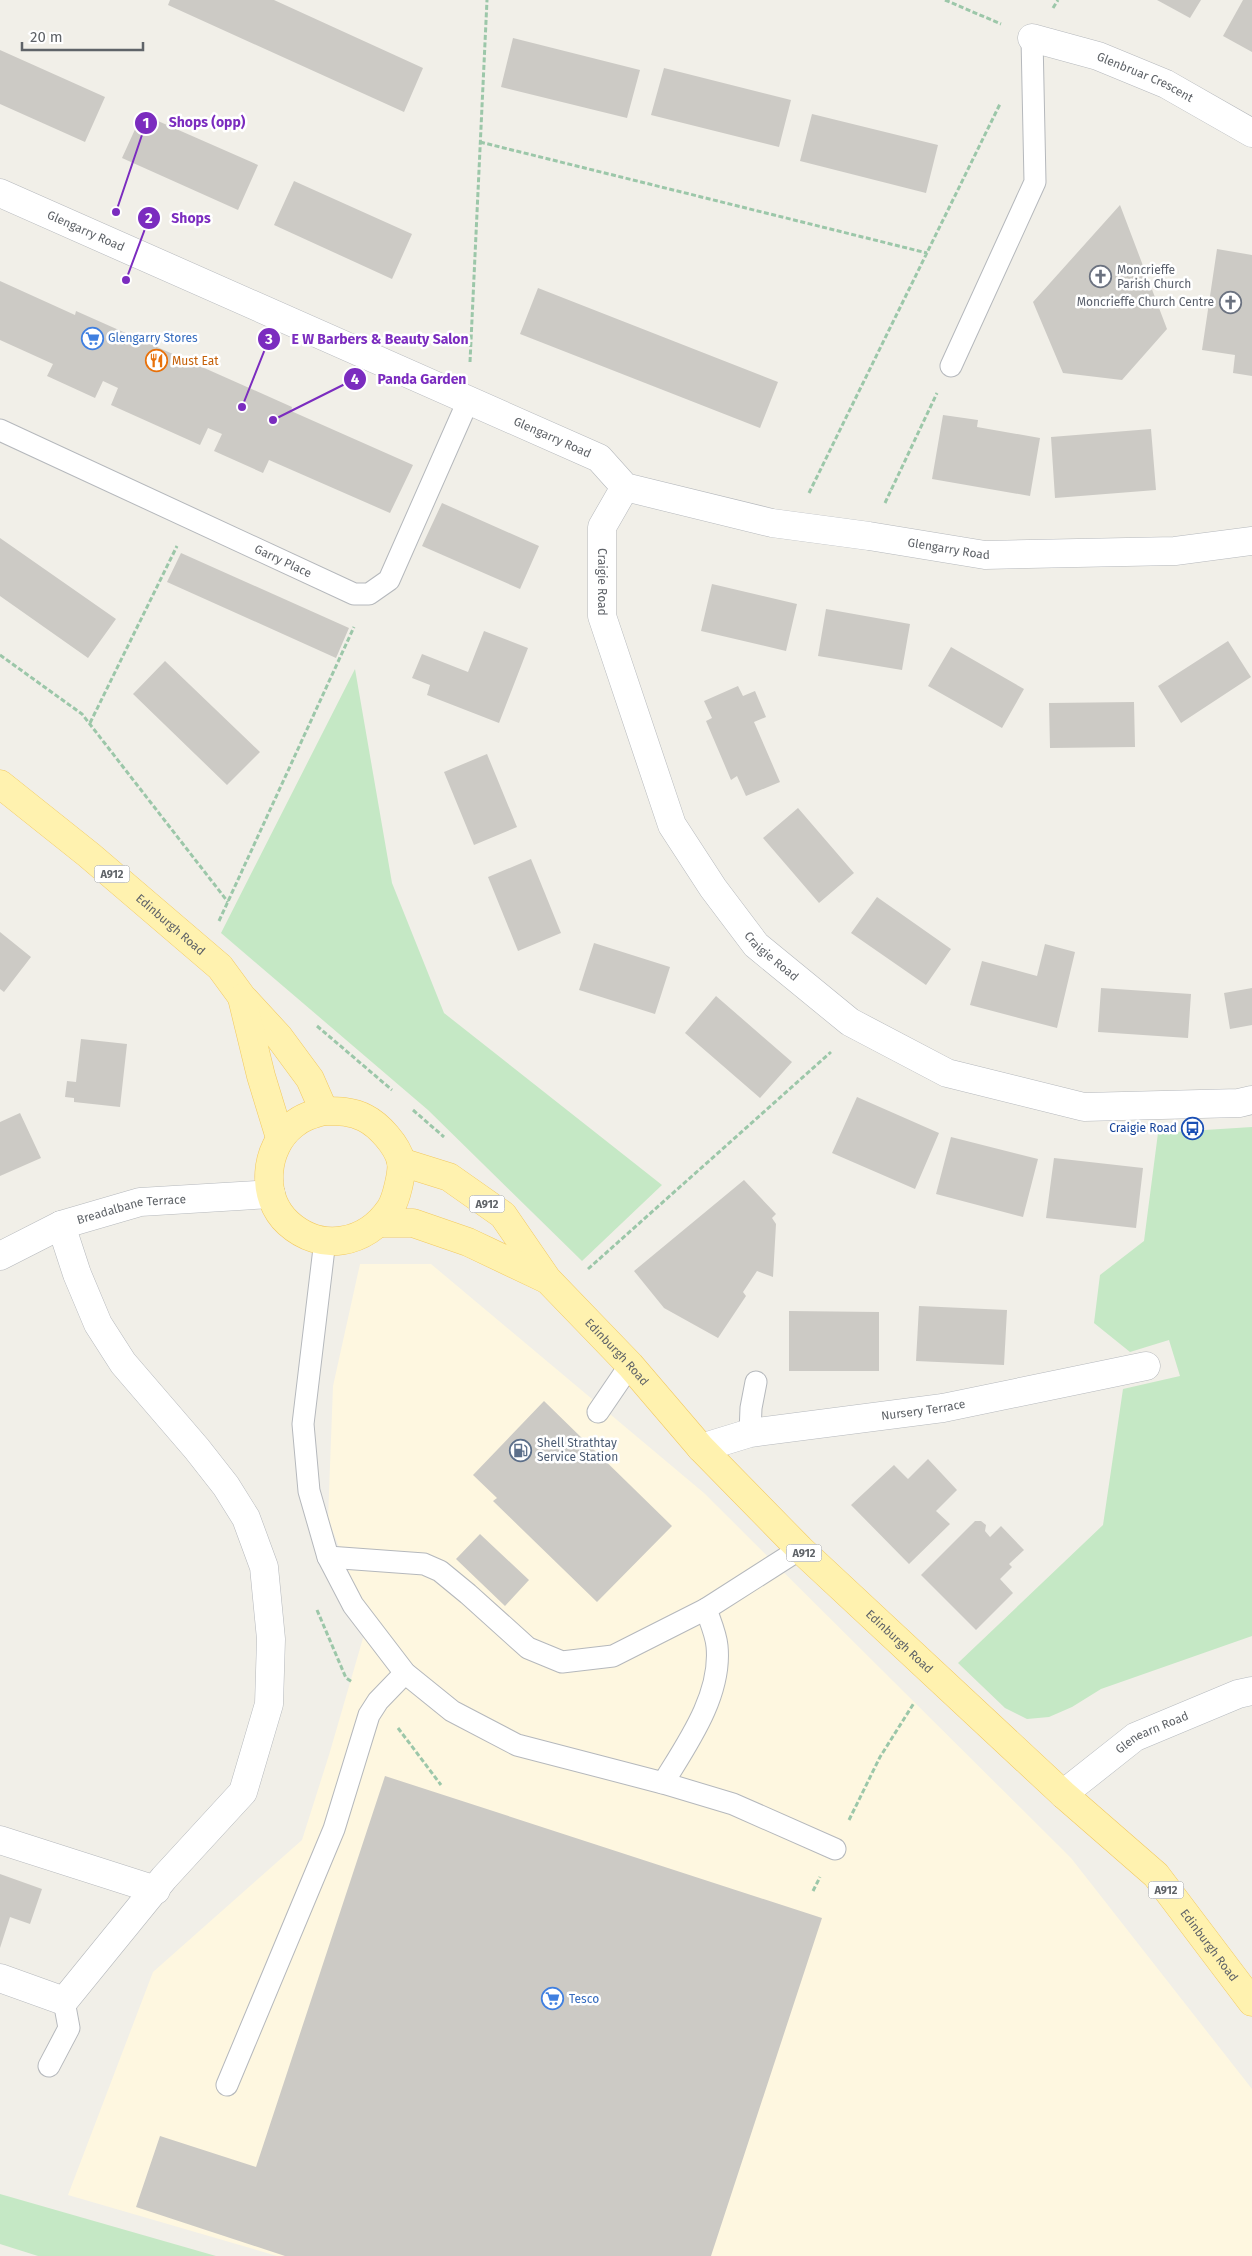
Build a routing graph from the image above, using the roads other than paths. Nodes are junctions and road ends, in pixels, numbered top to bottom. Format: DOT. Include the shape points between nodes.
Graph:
graph roads {
  1 [pos="1032,38"];
  2 [pos="1252,133"];
  3 [pos="0,193"];
  4 [pos="951,366"];
  5 [pos="468,401"];
  6 [pos="0,430"];
  7 [pos="625,487"];
  8 [pos="1252,541"];
  9 [pos="0,784"];
  10 [pos="242,997"];
  11 [pos="1252,1100"];
  12 [pos="324,1111"];
  13 [pos="280,1138"];
  14 [pos="401,1162"];
  15 [pos="271,1194"];
  16 [pos="380,1223"];
  17 [pos="61,1225"];
  18 [pos="325,1240"];
  19 [pos="0,1256"];
  20 [pos="555,1287"];
  21 [pos="630,1365"];
  22 [pos="1146,1366"];
  23 [pos="756,1382"];
  24 [pos="598,1412"];
  25 [pos="750,1434"];
  26 [pos="701,1448"];
  27 [pos="800,1549"];
  28 [pos="328,1557"];
  29 [pos="706,1609"];
  30 [pos="405,1672"];
  31 [pos="1252,1691"];
  32 [pos="663,1783"];
  33 [pos="1063,1794"];
  34 [pos="0,1840"];
  35 [pos="835,1849"];
  36 [pos="156,1890"];
  37 [pos="0,1978"];
  38 [pos="64,2002"];
  39 [pos="1252,2002"];
  40 [pos="49,2066"];
  41 [pos="227,2085"];
  1 -- 2 [label="street, Glenbruar Crescent" via="1098,56 1166,84"];
  1 -- 4 [label="lane" via="1035,182"];
  3 -- 5 [label="street, Glengarry Road"];
  5 -- 6 [label="lane, Garry Place" via="389,580 369,594 354,594"];
  5 -- 7 [label="street, Glengarry Road" via="599,458"];
  7 -- 8 [label="street, Glengarry Road" via="772,523 985,555 1175,551"];
  7 -- 11 [label="street, Craigie Road" via="602,527 602,616 672,825 713,888 756,944 850,1022 947,1073 1084,1107"];
  9 -- 10 [label="main road, Edinburgh Road / A912" via="204,952 220,967"];
  10 -- 12 [label="main road, Edinburgh Road / A912" via="279,1037 310,1079"];
  10 -- 13 [label="main road, Edinburgh Road / A912"];
  12 -- 13 [label="main road" via="292,1125"];
  12 -- 14 [label="main road" via="345,1111 364,1118 381,1130"];
  13 -- 15 [label="main road" via="268,1170"];
  14 -- 16 [label="main road" via="392,1207"];
  14 -- 20 [label="main road, Edinburgh Road / A912" via="449,1177 503,1215"];
  15 -- 17 [label="street, Breadalbane Terrace" via="140,1202"];
  15 -- 18 [label="main road" via="288,1222 305,1235"];
  16 -- 18 [label="main road" via="345,1241"];
  16 -- 20 [label="main road, Edinburgh Road / A912" via="413,1223 468,1242"];
  17 -- 19 [label="street, Breadalbane Terrace"];
  17 -- 36 [label="street" via="98,1324 123,1363 226,1486 246,1518 264,1567 271,1639 269,1704 243,1792"];
  18 -- 28 [label="lane" via="303,1424 309,1491"];
  20 -- 21 [label="main road, Edinburgh Road / A912"];
  21 -- 24 [label="lane"];
  21 -- 26 [label="main road, Edinburgh Road / A912"];
  22 -- 25 [label="street, Nursery Terrace" via="943,1408"];
  23 -- 25 [label="lane"];
  25 -- 26 [label="street, Nursery Terrace"];
  26 -- 27 [label="main road, Edinburgh Road / A912"];
  27 -- 29 [label="lane"];
  27 -- 33 [label="main road, Edinburgh Road / A912"];
  28 -- 29 [label="lane" via="424,1564 468,1594 528,1648 562,1662 613,1656"];
  28 -- 30 [label="lane" via="353,1605"];
  29 -- 32 [label="lane" via="717,1646 716,1676 699,1724"];
  30 -- 32 [label="lane" via="452,1711 517,1745"];
  30 -- 41 [label="lane" via="378,1701 369,1716 334,1829"];
  31 -- 33 [label="street, Glenearn Road" via="1135,1737"];
  32 -- 35 [label="lane" via="733,1804"];
  33 -- 39 [label="main road, Edinburgh Road / A912" via="1156,1875"];
  34 -- 36 [label="street"];
  36 -- 38 [label="street"];
  37 -- 38 [label="street"];
  38 -- 40 [label="lane" via="70,2028"];
}
